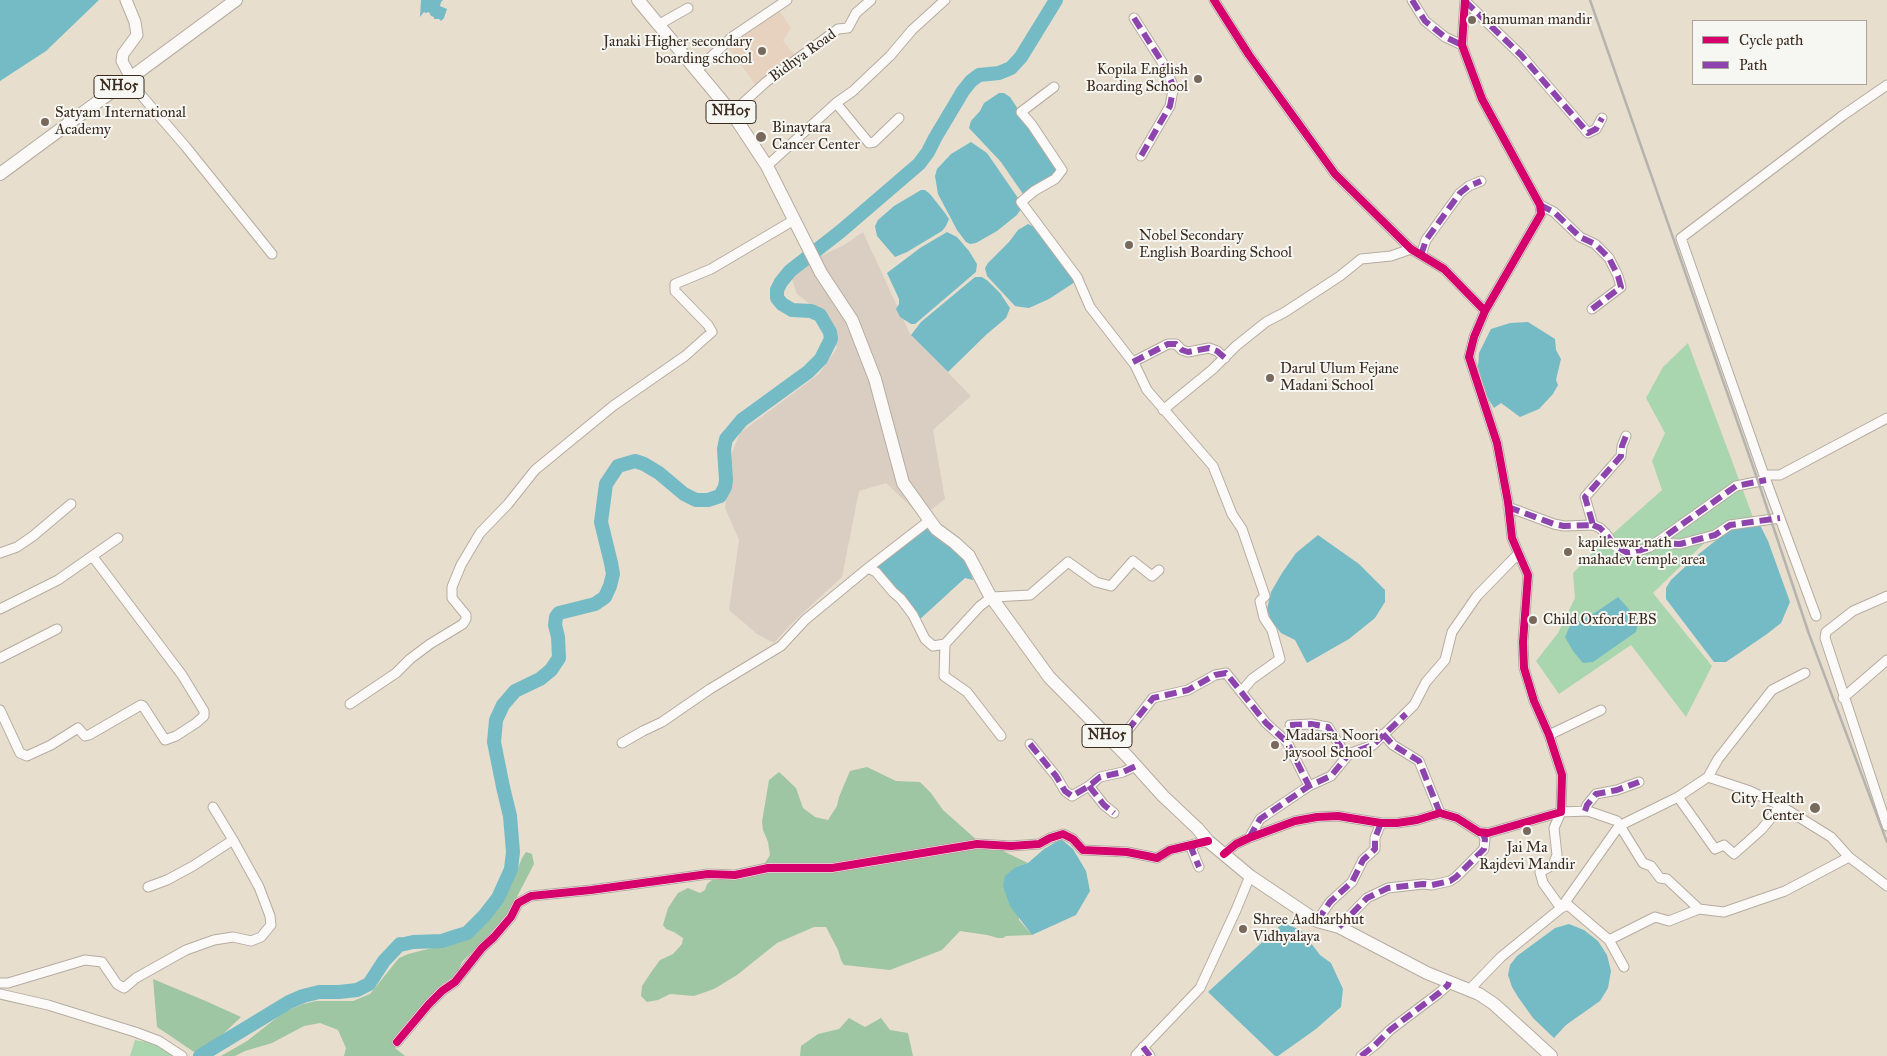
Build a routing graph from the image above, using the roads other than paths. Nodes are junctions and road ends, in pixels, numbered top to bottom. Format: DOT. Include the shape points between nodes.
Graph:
graph roads {
  1 [pos="126,0"];
  2 [pos="236,0"];
  3 [pos="638,0"];
  4 [pos="787,0"];
  5 [pos="871,0"];
  6 [pos="946,0"];
  7 [pos="1214,0"];
  8 [pos="1412,0"];
  9 [pos="1465,0"];
  10 [pos="688,8"];
  11 [pos="1134,18"];
  12 [pos="658,25"];
  13 [pos="1462,45"];
  14 [pos="696,71"];
  15 [pos="131,78"];
  16 [pos="1887,85"];
  17 [pos="1054,87"];
  18 [pos="836,103"];
  19 [pos="732,113"];
  20 [pos="899,118"];
  21 [pos="1602,118"];
  22 [pos="1141,156"];
  23 [pos="767,166"];
  24 [pos="0,174"];
  25 [pos="1481,181"];
  26 [pos="1540,205"];
  27 [pos="794,220"];
  28 [pos="1411,249"];
  29 [pos="272,254"];
  30 [pos="1421,255"];
  31 [pos="1592,309"];
  32 [pos="1485,311"];
  33 [pos="1225,358"];
  34 [pos="1133,362"];
  35 [pos="1163,410"];
  36 [pos="1887,418"];
  37 [pos="1626,436"];
  38 [pos="1765,478"];
  39 [pos="71,504"];
  40 [pos="1508,507"];
  41 [pos="1780,518"];
  42 [pos="930,520"];
  43 [pos="1593,525"];
  44 [pos="118,538"];
  45 [pos="1656,543"];
  46 [pos="0,553"];
  47 [pos="1518,554"];
  48 [pos="93,557"];
  49 [pos="868,568"];
  50 [pos="1159,570"];
  51 [pos="1887,596"];
  52 [pos="992,598"];
  53 [pos="0,609"];
  54 [pos="1816,616"];
  55 [pos="57,629"];
  56 [pos="945,644"];
  57 [pos="0,658"];
  58 [pos="1887,660"];
  59 [pos="1805,673"];
  60 [pos="1241,692"];
  61 [pos="1843,698"];
  62 [pos="350,704"];
  63 [pos="0,710"];
  64 [pos="1601,710"];
  65 [pos="3,723"];
  66 [pos="1290,725"];
  67 [pos="1383,734"];
  68 [pos="1549,735"];
  69 [pos="1000,736"];
  70 [pos="622,743"];
  71 [pos="1030,744"];
  72 [pos="1116,745"];
  73 [pos="1349,754"];
  74 [pos="1136,766"];
  75 [pos="1708,777"];
  76 [pos="1639,782"];
  77 [pos="1089,786"];
  78 [pos="1309,786"];
  79 [pos="1678,797"];
  80 [pos="1782,806"];
  81 [pos="212,807"];
  82 [pos="1585,811"];
  83 [pos="1561,812"];
  84 [pos="1114,813"];
  85 [pos="1440,813"];
  86 [pos="1381,823"];
  87 [pos="1619,826"];
  88 [pos="1887,826"];
  89 [pos="1482,832"];
  90 [pos="1249,838"];
  91 [pos="233,840"];
  92 [pos="1208,841"];
  93 [pos="1194,844"];
  94 [pos="1224,854"];
  95 [pos="1849,857"];
  96 [pos="1199,867"];
  97 [pos="1250,876"];
  98 [pos="1887,886"];
  99 [pos="148,887"];
  100 [pos="1561,908"];
  101 [pos="1698,909"];
  102 [pos="1317,921"];
  103 [pos="1339,927"];
  104 [pos="1609,940"];
  105 [pos="1624,967"];
  106 [pos="1449,982"];
  107 [pos="0,984"];
  108 [pos="1470,989"];
  109 [pos="0,994"];
  110 [pos="397,1042"];
  111 [pos="1144,1047"];
  112 [pos="1136,1055"];
  113 [pos="182,1056"];
  114 [pos="1150,1056"];
  115 [pos="1361,1056"];
  116 [pos="1551,1056"];
  1 -- 15 [label="street" via="136,22 137,35 122,60"];
  2 -- 15 [label="main road, NH05"];
  3 -- 12 [label="main road, NH05"];
  4 -- 14 [label="street" via="732,37"];
  5 -- 19 [label="street, Bidhya Road" via="856,13 848,28 838,29 766,82"];
  6 -- 18 [label="street" via="853,91"];
  7 -- 28 [label="street" via="1249,55 1335,174"];
  8 -- 13 [label="street" via="1425,20 1445,37"];
  9 -- 13 [label="street"];
  9 -- 21 [label="street" via="1521,54 1588,133 1596,129"];
  10 -- 12 [label="street"];
  11 -- 22 [label="street" via="1164,65 1174,90 1170,106"];
  12 -- 14 [label="main road, NH05"];
  13 -- 26 [label="street" via="1482,99"];
  14 -- 19 [label="main road, NH05"];
  15 -- 24 [label="main road, NH05"];
  15 -- 29 [label="street" via="135,88"];
  16 -- 38 [label="street" via="1681,238"];
  17 -- 34 [label="street" via="1021,112 1062,170 1021,202 1077,277 1090,307"];
  18 -- 20 [label="street" via="869,143"];
  18 -- 23 [label="street"];
  19 -- 23 [label="main road, NH05"];
  23 -- 27 [label="main road, NH05"];
  25 -- 30 [label="street" via="1460,193 1426,240"];
  26 -- 31 [label="street" via="1554,212 1609,258 1620,287"];
  26 -- 32 [label="street" via="1541,214"];
  27 -- 42 [label="main road, NH05" via="821,273 852,320 875,379 903,482"];
  27 -- 62 [label="street" via="711,269 675,284 675,291 712,332 685,356 613,406 535,470 480,534 461,565 452,587 452,598 466,615 463,624 430,644 396,673"];
  28 -- 30 [label="street"];
  28 -- 33 [label="street" via="1391,256 1361,259 1286,312 1266,322"];
  30 -- 32 [label="street" via="1444,269"];
  32 -- 40 [label="street" via="1469,357 1497,443"];
  33 -- 34 [label="street" via="1210,348 1188,352 1176,344 1168,344"];
  33 -- 35 [label="street"];
  34 -- 35 [label="street" via="1147,390"];
  35 -- 60 [label="street" via="1213,466 1261,581 1265,596 1260,601 1264,618 1272,630 1280,659 1252,679"];
  36 -- 38 [label="street" via="1780,475"];
  37 -- 43 [label="street" via="1621,456 1585,497"];
  38 -- 41 [label="street"];
  38 -- 45 [label="street" via="1736,486"];
  39 -- 46 [label="street" via="17,547"];
  40 -- 43 [label="street" via="1554,524"];
  40 -- 47 [label="street" via="1512,538"];
  41 -- 45 [label="street" via="1730,525 1715,535 1680,544"];
  41 -- 54 [label="street"];
  42 -- 49 [label="street"];
  42 -- 52 [label="main road, NH05" via="936,529 969,556"];
  43 -- 45 [label="street" via="1600,528 1615,546 1628,552 1650,548"];
  44 -- 48 [label="street"];
  47 -- 67 [label="street" via="1477,596 1452,632 1445,660 1426,682 1414,705"];
  47 -- 68 [label="street" via="1528,575 1524,668"];
  48 -- 53 [label="street" via="58,580"];
  48 -- 65 [label="street" via="182,675 204,716 196,724 164,740 141,705 89,735 85,736 78,728 27,756 20,753"];
  49 -- 56 [label="street" via="876,572 901,599 932,646"];
  49 -- 70 [label="street" via="805,620 781,646 662,722"];
  50 -- 52 [label="street" via="1152,576 1133,561 1111,586 1096,582 1068,562 1030,595"];
  51 -- 61 [label="street" via="1853,611 1826,632 1826,645"];
  52 -- 56 [label="street" via="980,606"];
  52 -- 72 [label="main road, NH05" via="1048,677"];
  55 -- 57 [label="street"];
  56 -- 69 [label="street" via="944,676 967,692"];
  58 -- 61 [label="street"];
  59 -- 75 [label="street" via="1772,690 1718,759"];
  60 -- 72 [label="street" via="1226,673 1215,675 1188,690 1152,698"];
  60 -- 78 [label="street" via="1266,723 1287,742"];
  61 -- 88 [label="street"];
  63 -- 65 [label="street"];
  64 -- 68 [label="street"];
  66 -- 73 [label="street" via="1328,727"];
  67 -- 73 [label="street" via="1373,745"];
  67 -- 85 [label="street" via="1392,745 1419,762"];
  68 -- 83 [label="street" via="1562,775"];
  71 -- 77 [label="street" via="1072,796"];
  72 -- 74 [label="main road, NH05"];
  73 -- 78 [label="street" via="1331,776"];
  74 -- 77 [label="street" via="1100,777"];
  74 -- 92 [label="main road, NH05"];
  75 -- 79 [label="street"];
  75 -- 80 [label="street"];
  76 -- 82 [label="street" via="1596,794"];
  77 -- 84 [label="street"];
  78 -- 90 [label="street" via="1260,819"];
  79 -- 80 [label="street" via="1715,849 1724,845 1734,854"];
  79 -- 87 [label="street"];
  80 -- 95 [label="street" via="1831,837"];
  81 -- 91 [label="street"];
  82 -- 83 [label="street"];
  82 -- 87 [label="street" via="1617,821"];
  83 -- 89 [label="street"];
  83 -- 100 [label="street" via="1554,828 1557,855 1553,865 1540,872 1543,883"];
  85 -- 86 [label="street" via="1417,820"];
  85 -- 89 [label="street"];
  86 -- 90 [label="street" via="1338,816 1317,817"];
  86 -- 102 [label="street" via="1375,849 1363,860 1352,882 1330,902"];
  87 -- 100 [label="street"];
  87 -- 101 [label="street" via="1643,863 1651,866 1660,878 1667,879"];
  89 -- 103 [label="street" via="1484,849 1456,878 1432,885 1388,888 1367,898"];
  90 -- 94 [label="street"];
  91 -- 99 [label="street" via="176,876"];
  91 -- 107 [label="street" via="259,887 270,916 271,925 260,937 251,941 233,936 186,950 124,988 117,984 102,962 85,960"];
  92 -- 93 [label="street"];
  92 -- 94 [label="main road, NH05"];
  93 -- 96 [label="street" via="1192,850"];
  93 -- 110 [label="street" via="1170,850 1156,858 1127,852 1083,850 1063,834 1039,844 977,844 832,868 768,868 735,875 708,874 531,896 518,903 494,938"];
  94 -- 97 [label="main road, NH05"];
  95 -- 98 [label="street"];
  95 -- 101 [label="street" via="1785,891 1724,912"];
  97 -- 102 [label="main road, NH05"];
  97 -- 111 [label="street" via="1200,988"];
  100 -- 104 [label="street" via="1568,905"];
  100 -- 108 [label="street" via="1501,957"];
  101 -- 104 [label="street" via="1669,921 1656,917"];
  102 -- 103 [label="main road, NH05"];
  103 -- 106 [label="main road, NH05"];
  104 -- 105 [label="street"];
  106 -- 108 [label="main road, NH05"];
  106 -- 115 [label="street"];
  108 -- 116 [label="main road, NH05" via="1494,1004"];
  109 -- 113 [label="street" via="136,1032 160,1041"];
  111 -- 112 [label="street"];
  111 -- 114 [label="street"];
}
